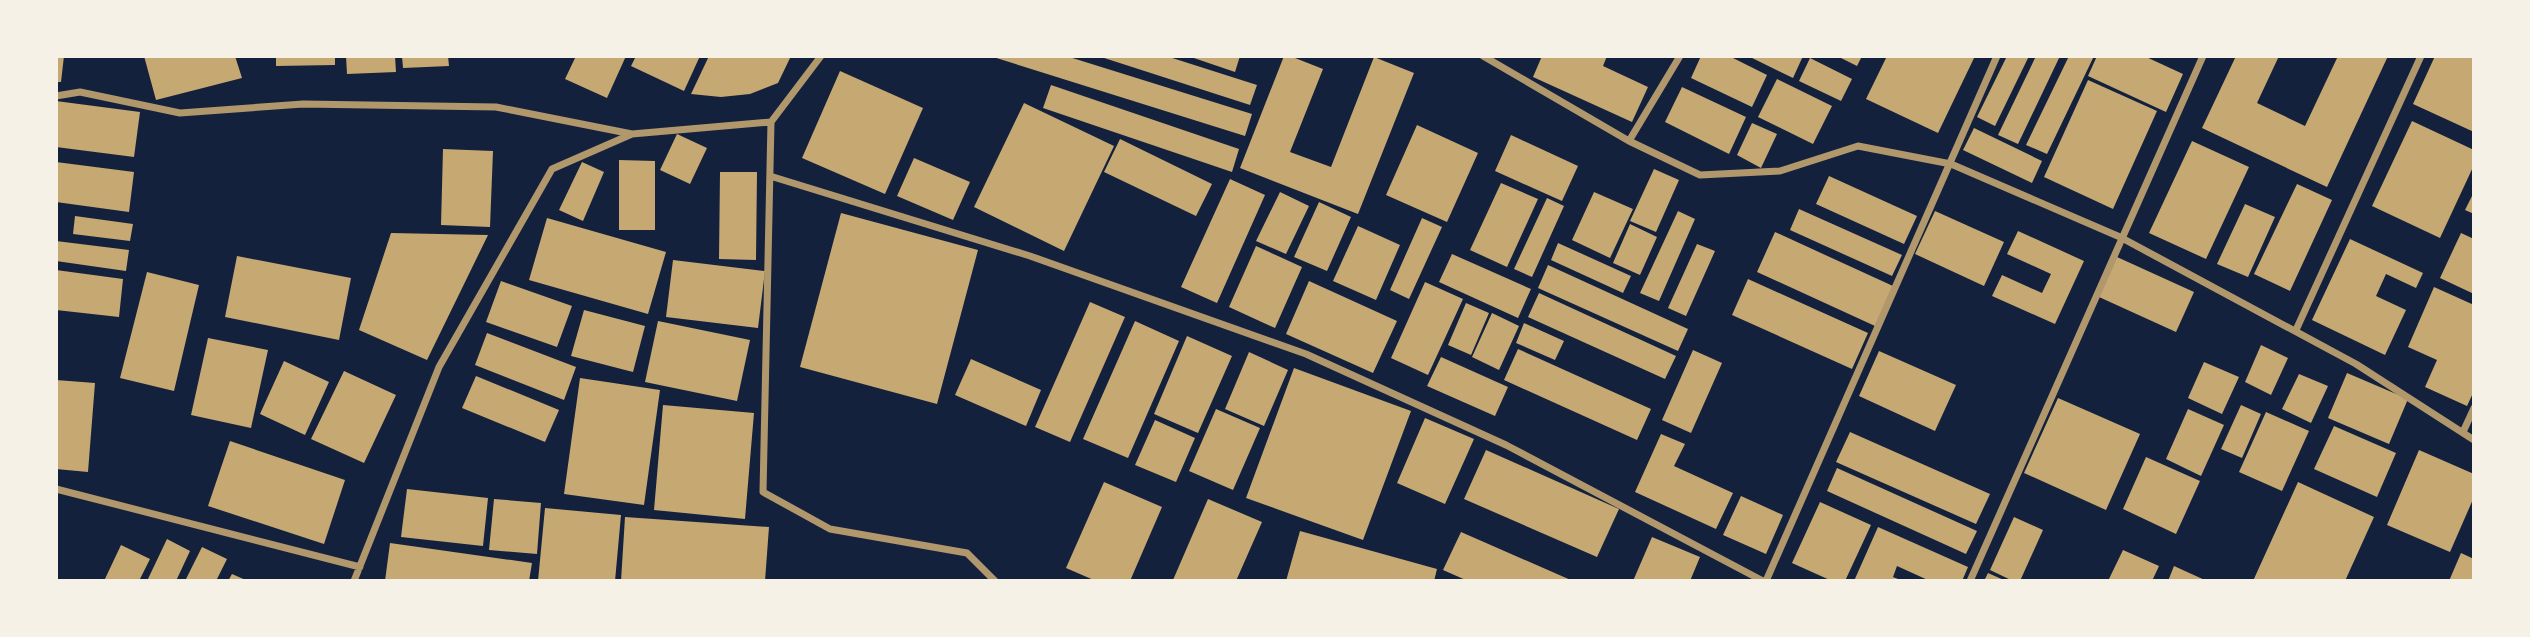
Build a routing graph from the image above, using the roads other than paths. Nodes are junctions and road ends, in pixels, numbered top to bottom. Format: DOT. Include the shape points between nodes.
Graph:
graph roads {
  1 [pos="821,56"];
  2 [pos="1483,56"];
  3 [pos="1681,56"];
  4 [pos="1997,56"];
  5 [pos="2203,56"];
  6 [pos="2421,56"];
  7 [pos="56,96"];
  8 [pos="771,122"];
  9 [pos="632,134"];
  10 [pos="1629,141"];
  11 [pos="1951,164"];
  12 [pos="770,176"];
  13 [pos="2120,237"];
  14 [pos="2296,330"];
  15 [pos="2474,408"];
  16 [pos="2463,432"];
  17 [pos="2474,440"];
  18 [pos="56,489"];
  19 [pos="360,567"];
  20 [pos="354,581"];
  21 [pos="995,581"];
  22 [pos="1764,581"];
  23 [pos="1970,581"];
  1 -- 8 [label="street"];
  2 -- 10 [label="street"];
  3 -- 10 [label="street"];
  4 -- 11 [label="street"];
  5 -- 13 [label="street"];
  6 -- 14 [label="street"];
  7 -- 9 [label="street" via="80,92 180,113 303,104 496,107"];
  8 -- 9 [label="street"];
  8 -- 12 [label="street"];
  9 -- 19 [label="street" via="552,169 439,367"];
  10 -- 11 [label="street" via="1700,175 1780,171 1858,146"];
  11 -- 13 [label="street"];
  11 -- 22 [label="street"];
  12 -- 21 [label="street" via="763,492 830,529 967,553"];
  12 -- 22 [label="street" via="1030,256 1306,354 1506,444"];
  13 -- 14 [label="street"];
  13 -- 23 [label="street"];
  14 -- 16 [label="street"];
  15 -- 16 [label="street"];
  16 -- 17 [label="street"];
  18 -- 19 [label="street"];
  19 -- 20 [label="street"];
}
